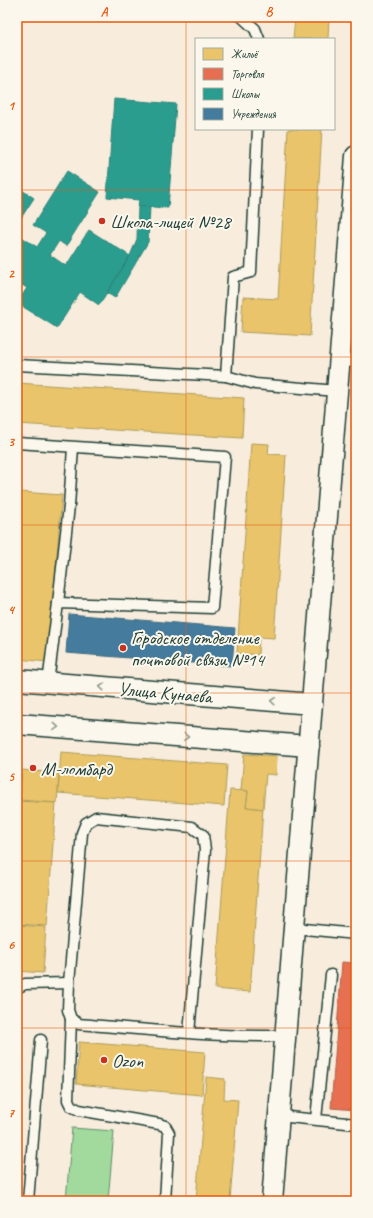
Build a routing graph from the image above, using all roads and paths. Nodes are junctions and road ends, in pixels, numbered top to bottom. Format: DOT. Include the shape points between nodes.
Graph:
graph roads {
  1 [pos="242,17"];
  2 [pos="259,38"];
  3 [pos="258,130"];
  4 [pos="356,156"];
  5 [pos="353,224"];
  6 [pos="348,361"];
  7 [pos="17,365"];
  8 [pos="226,376"];
  9 [pos="337,391"];
  10 [pos="17,443"];
  11 [pos="73,448"];
  12 [pos="58,604"];
  13 [pos="17,680"];
  14 [pos="48,683"];
  15 [pos="312,704"];
  16 [pos="17,724"];
  17 [pos="309,746"];
  18 [pos="294,928"];
  19 [pos="356,934"];
  20 [pos="331,975"];
  21 [pos="68,983"];
  22 [pos="17,988"];
  23 [pos="71,1018"];
  24 [pos="189,1033"];
  25 [pos="285,1036"];
  26 [pos="41,1040"];
  27 [pos="279,1116"];
  28 [pos="316,1119"];
  29 [pos="356,1124"];
  30 [pos="28,1201"];
  31 [pos="165,1201"];
  32 [pos="272,1201"];
  1 -- 2 [label="lane" via="256,29"];
  3 -- 8 [label="lane" via="251,272 233,277"];
  4 -- 5 [label="street"];
  5 -- 6 [label="street"];
  6 -- 9 [label="street"];
  7 -- 8 [label="lane"];
  8 -- 9 [label="lane" via="255,384"];
  9 -- 15 [label="street"];
  10 -- 11 [label="lane"];
  11 -- 12 [label="lane"];
  11 -- 12 [label="lane" via="225,457 212,608"];
  12 -- 14 [label="lane"];
  13 -- 14 [label="street, Улица Кунаева"];
  15 -- 14 [label="street, Улица Кунаева, one-way"];
  15 -- 17 [label="street"];
  16 -- 17 [label="street, one-way"];
  17 -- 18 [label="street"];
  18 -- 19 [label="lane"];
  18 -- 25 [label="street"];
  20 -- 28 [label="lane"];
  21 -- 22 [label="lane" via="25,984"];
  21 -- 23 [label="lane" via="68,1010"];
  21 -- 24 [label="lane" via="82,833 86,823 96,817 192,826 204,835 205,850"];
  23 -- 24 [label="lane" via="79,1024"];
  23 -- 31 [label="lane" via="68,1100 71,1106 79,1110 165,1126 169,1133"];
  24 -- 25 [label="lane"];
  25 -- 27 [label="street"];
  26 -- 30 [label="lane"];
  27 -- 28 [label="lane"];
  27 -- 32 [label="street"];
  28 -- 29 [label="lane"];
}
